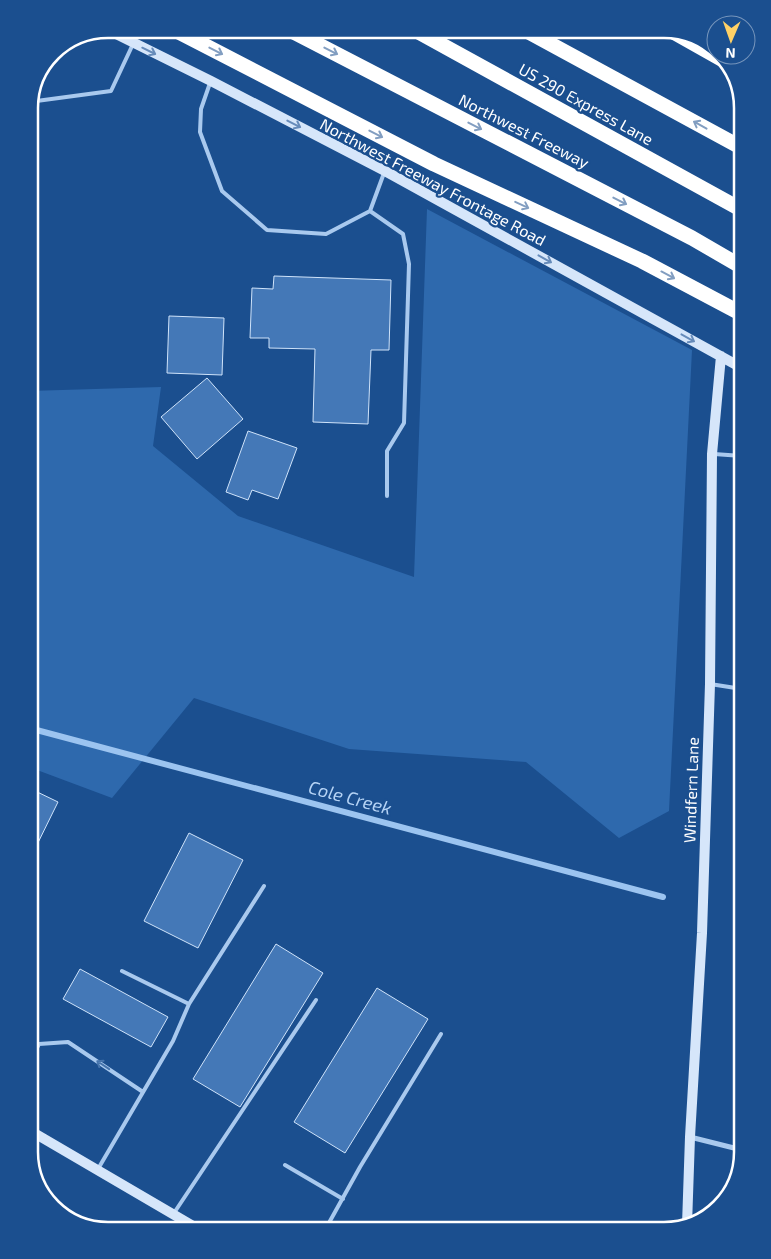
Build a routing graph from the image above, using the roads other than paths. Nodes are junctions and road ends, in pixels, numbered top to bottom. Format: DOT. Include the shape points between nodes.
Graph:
graph roads {
  1 [pos="122,38"];
  2 [pos="189,38"];
  3 [pos="305,38"];
  4 [pos="429,38"];
  5 [pos="540,38"];
  6 [pos="133,44"];
  7 [pos="211,81"];
  8 [pos="38,101"];
  9 [pos="734,144"];
  10 [pos="385,171"];
  11 [pos="734,206"];
  12 [pos="370,211"];
  13 [pos="734,262"];
  14 [pos="734,310"];
  15 [pos="721,356"];
  16 [pos="734,363"];
  17 [pos="712,454"];
  18 [pos="734,455"];
  19 [pos="387,496"];
  20 [pos="710,684"];
  21 [pos="734,688"];
  22 [pos="264,886"];
  23 [pos="122,971"];
  24 [pos="316,1000"];
  25 [pos="189,1004"];
  26 [pos="441,1034"];
  27 [pos="38,1046"];
  28 [pos="143,1092"];
  29 [pos="38,1136"];
  30 [pos="690,1137"];
  31 [pos="734,1148"];
  32 [pos="284,1165"];
  33 [pos="96,1171"];
  34 [pos="342,1199"];
  35 [pos="173,1215"];
  36 [pos="687,1217"];
  37 [pos="183,1221"];
  38 [pos="330,1221"];
  1 -- 6 [label="main road, Northwest Freeway Frontage Road"];
  2 -- 14 [label="highway, one-way" via="434,164 642,262"];
  3 -- 13 [label="highway, Northwest Freeway, one-way"];
  4 -- 11 [label="highway, US 290 Express Lane"];
  9 -- 5 [label="highway, one-way"];
  6 -- 7 [label="main road, Northwest Freeway Frontage Road, one-way"];
  6 -- 8 [label="lane" via="111,91"];
  7 -- 10 [label="main road, Northwest Freeway Frontage Road, one-way"];
  7 -- 12 [label="lane" via="201,109 200,132 222,191 267,230 326,234"];
  10 -- 12 [label="lane"];
  10 -- 15 [label="main road, Northwest Freeway Frontage Road, one-way"];
  12 -- 19 [label="lane" via="403,234 408,264 404,423 387,450"];
  15 -- 16 [label="main road, Northwest Freeway Frontage Road"];
  15 -- 17 [label="main road, Windfern Lane"];
  17 -- 18 [label="lane"];
  17 -- 20 [label="main road, Windfern Lane"];
  20 -- 21 [label="lane"];
  20 -- 30 [label="main road, Windfern Lane" via="702,932"];
  22 -- 25 [label="lane"];
  23 -- 25 [label="lane"];
  24 -- 35 [label="lane"];
  25 -- 28 [label="lane" via="173,1041"];
  26 -- 34 [label="lane"];
  28 -- 27 [label="lane, one-way" via="68,1042"];
  28 -- 33 [label="lane"];
  29 -- 33 [label="main road"];
  30 -- 31 [label="street"];
  30 -- 36 [label="main road, Windfern Lane"];
  32 -- 34 [label="lane"];
  33 -- 35 [label="main road"];
  34 -- 38 [label="lane"];
  35 -- 37 [label="main road"];
}
